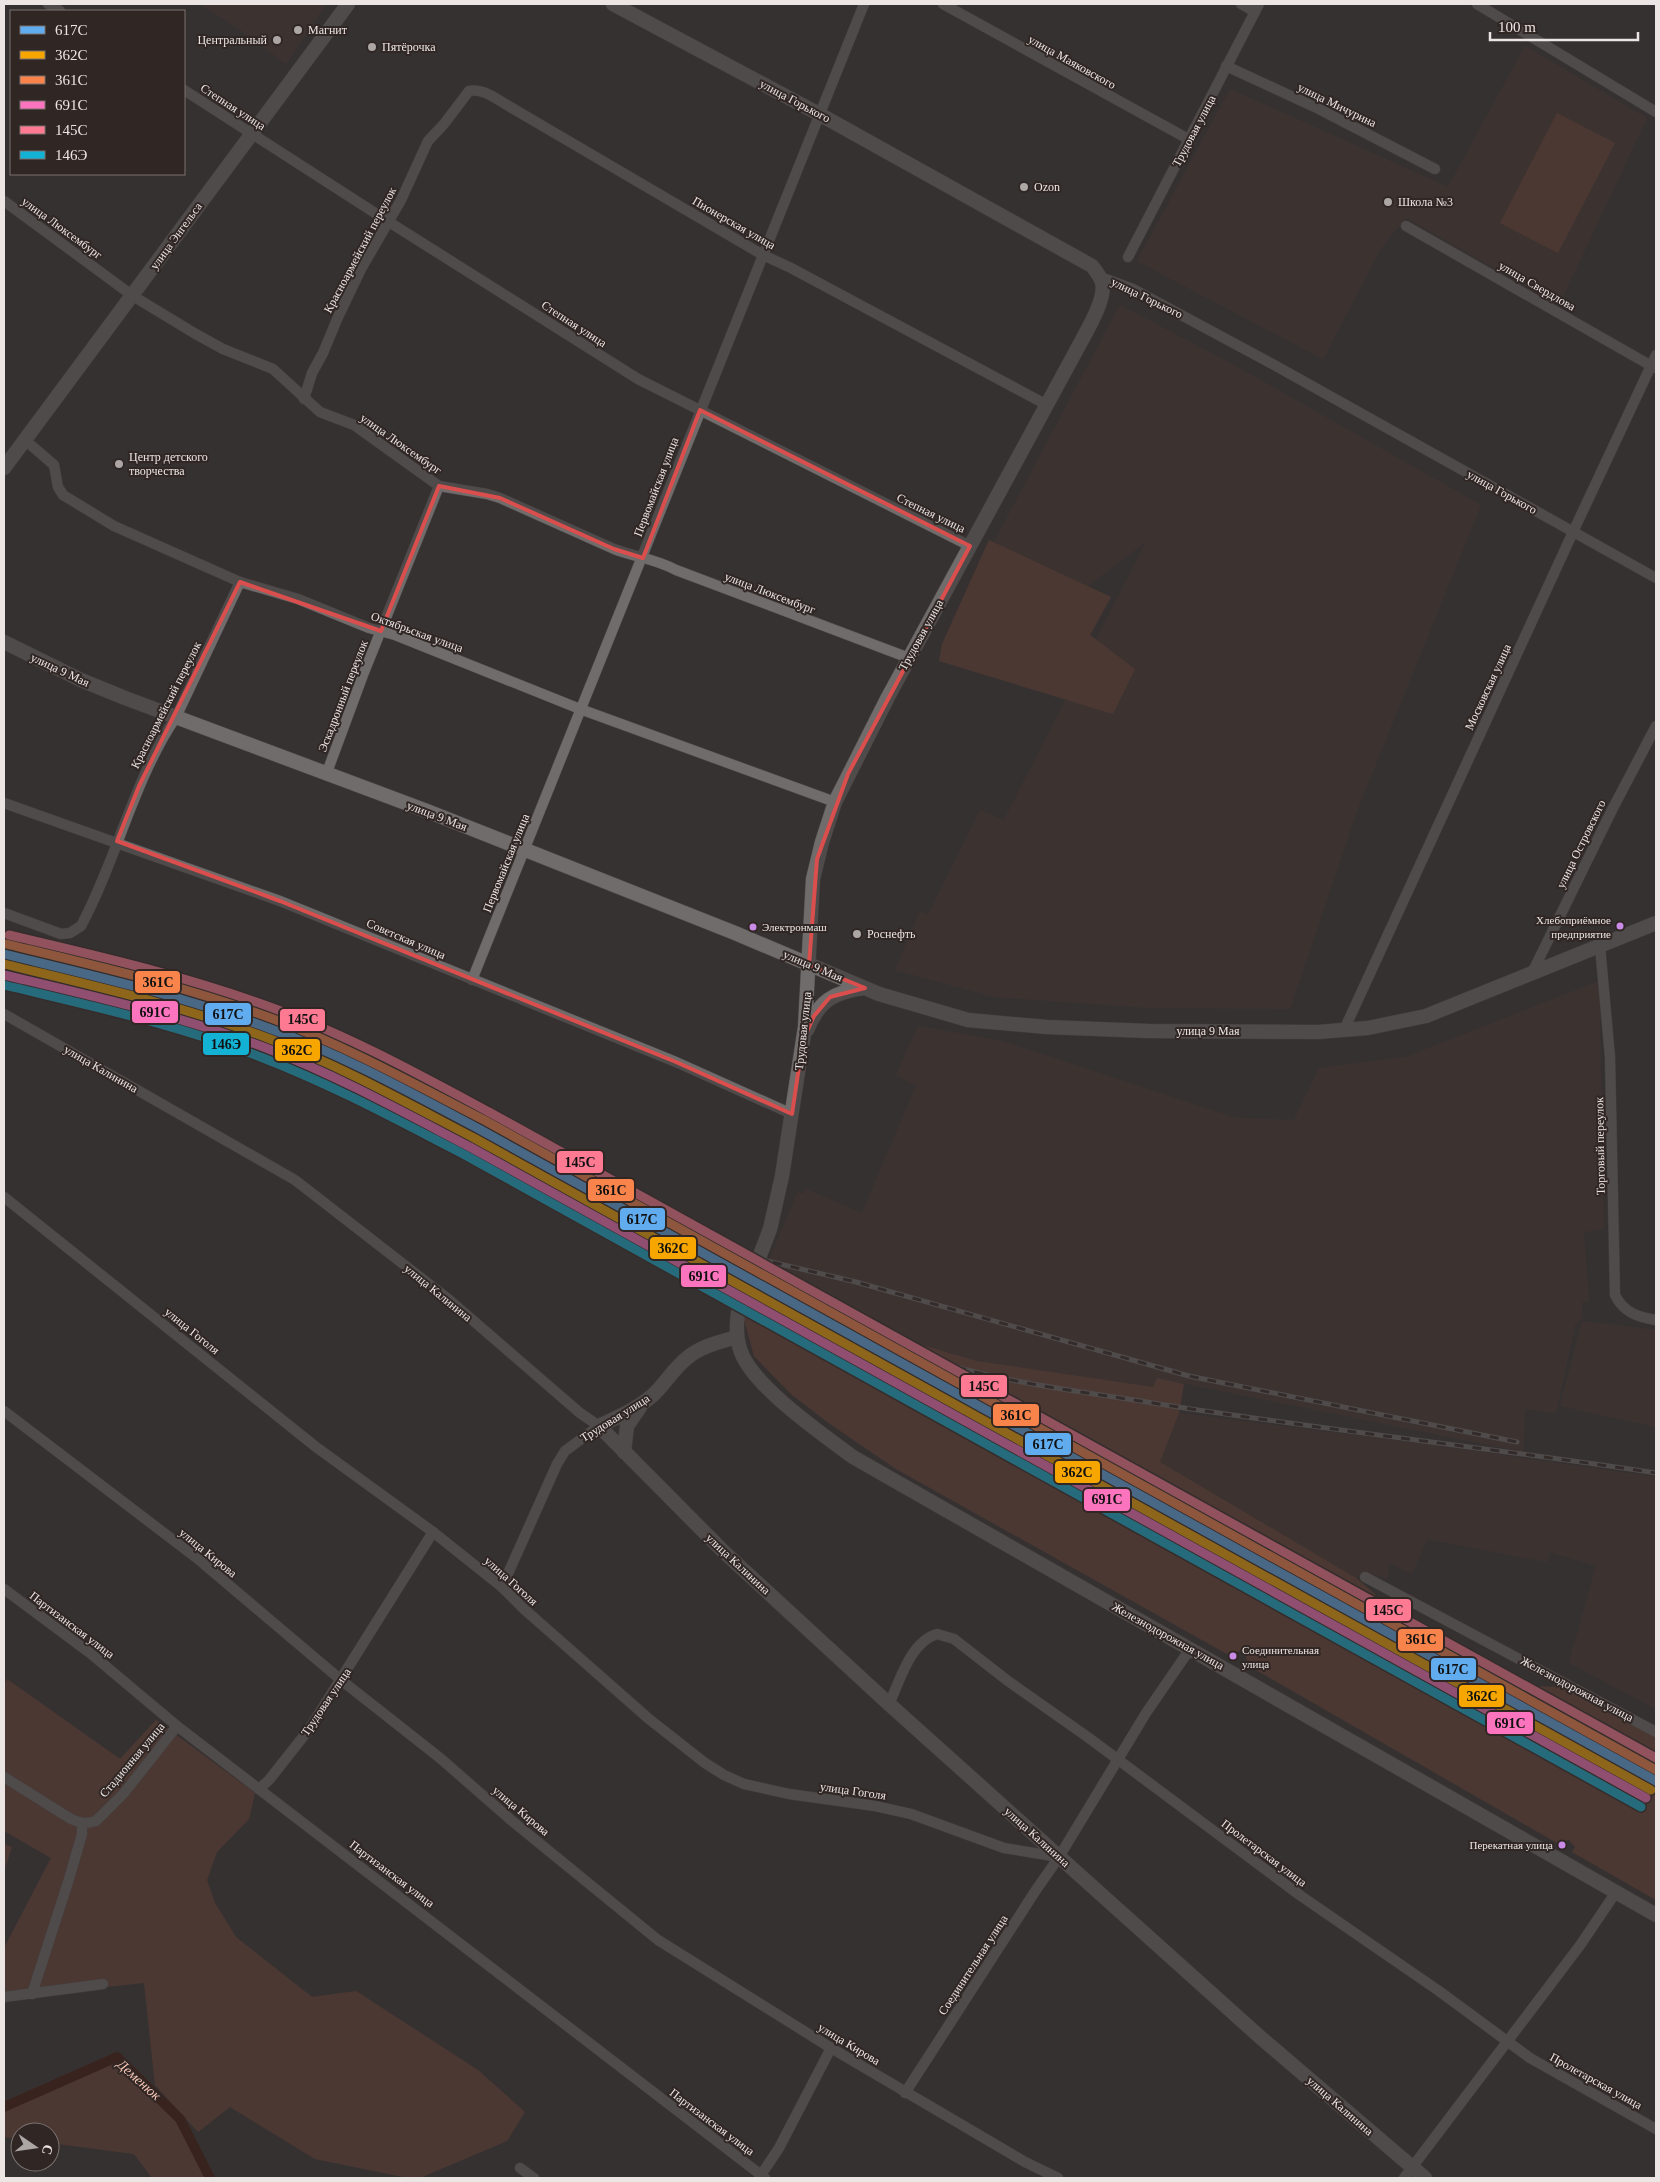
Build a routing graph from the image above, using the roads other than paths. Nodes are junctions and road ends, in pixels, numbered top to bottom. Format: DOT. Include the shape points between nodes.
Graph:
graph roads {
  1 [pos="348,4"];
  2 [pos="613,4"];
  3 [pos="864,4"];
  4 [pos="943,4"];
  5 [pos="1241,4"];
  6 [pos="1476,4"];
  7 [pos="1257,8"];
  8 [pos="1226,66"];
  9 [pos="185,91"];
  10 [pos="1656,112"];
  11 [pos="819,114"];
  12 [pos="251,134"];
  13 [pos="1190,140"];
  14 [pos="428,141"];
  15 [pos="1435,169"];
  16 [pos="4,201"];
  17 [pos="389,222"];
  18 [pos="1406,226"];
  19 [pos="763,255"];
  20 [pos="1128,257"];
  21 [pos="1100,277"];
  22 [pos="133,296"];
  23 [pos="1656,355"];
  24 [pos="1654,367"];
  25 [pos="304,399"];
  26 [pos="1047,405"];
  27 [pos="700,410"];
  28 [pos="25,440"];
  29 [pos="4,467"];
  30 [pos="439,486"];
  31 [pos="1573,532"];
  32 [pos="970,546"];
  33 [pos="643,558"];
  34 [pos="1656,578"];
  35 [pos="240,582"];
  36 [pos="381,631"];
  37 [pos="4,642"];
  38 [pos="909,658"];
  39 [pos="580,709"];
  40 [pos="176,717"];
  41 [pos="1656,726"];
  42 [pos="326,775"];
  43 [pos="835,802"];
  44 [pos="4,803"];
  45 [pos="117,841"];
  46 [pos="525,851"];
  47 [pos="4,913"];
  48 [pos="1656,923"];
  49 [pos="1600,946"];
  50 [pos="809,965"];
  51 [pos="1531,974"];
  52 [pos="472,980"];
  53 [pos="865,988"];
  54 [pos="4,1014"];
  55 [pos="1344,1030"];
  56 [pos="803,1040"];
  57 [pos="792,1114"];
  58 [pos="4,1197"];
  59 [pos="1656,1320"];
  60 [pos="737,1337"];
  61 [pos="644,1402"];
  62 [pos="4,1411"];
  63 [pos="599,1426"];
  64 [pos="624,1452"];
  65 [pos="433,1532"];
  66 [pos="1365,1577"];
  67 [pos="502,1587"];
  68 [pos="4,1589"];
  69 [pos="1190,1649"];
  70 [pos="341,1680"];
  71 [pos="889,1704"];
  72 [pos="176,1726"];
  73 [pos="1656,1732"];
  74 [pos="1118,1759"];
  75 [pos="4,1777"];
  76 [pos="259,1789"];
  77 [pos="82,1823"];
  78 [pos="1059,1857"];
  79 [pos="1616,1892"];
  80 [pos="1656,1915"];
  81 [pos="103,1984"];
  82 [pos="32,1994"];
  83 [pos="4,1997"];
  84 [pos="1508,2041"];
  85 [pos="830,2048"];
  86 [pos="905,2093"];
  87 [pos="1656,2129"];
  88 [pos="520,2168"];
  89 [pos="1407,2172"];
  90 [pos="761,2177"];
  91 [pos="534,2178"];
  92 [pos="1058,2178"];
  93 [pos="1425,2178"];
  1 -- 12 [label="street, улица Энгельса"];
  2 -- 11 [label="street, улица Горького"];
  3 -- 11 [label="street, Первомайская улица"];
  4 -- 13 [label="street, улица Маяковского"];
  5 -- 7 [label="street"];
  6 -- 10 [label="street"];
  7 -- 8 [label="street, Трудовая улица"];
  8 -- 13 [label="street, Трудовая улица"];
  8 -- 15 [label="street, улица Мичурина" via="1319,109"];
  9 -- 12 [label="street, Степная улица"];
  11 -- 19 [label="street, Первомайская улица"];
  11 -- 21 [label="street, улица Горького" via="1092,266"];
  12 -- 17 [label="street, Степная улица"];
  12 -- 22 [label="street, улица Энгельса"];
  13 -- 20 [label="street, Трудовая улица"];
  14 -- 17 [label="street, Красноармейский переулок"];
  14 -- 19 [label="street, Пионерская улица" via="469,91 482,91"];
  16 -- 22 [label="street, улица Люксембург"];
  17 -- 25 [label="street, Красноармейский переулок" via="361,269 312,373"];
  17 -- 27 [label="street, Степная улица" via="603,358"];
  18 -- 24 [label="street, улица Свердлова"];
  19 -- 26 [label="street, Пионерская улица"];
  19 -- 27 [label="street, Первомайская улица"];
  21 -- 26 [label="street, Трудовая улица" via="1102,295 1096,310"];
  21 -- 31 [label="street, улица Горького" via="1133,289 1276,366"];
  22 -- 25 [label="street, улица Люксембург" via="216,345 273,369"];
  22 -- 28 [label="street, улица Энгельса"];
  23 -- 24 [label="street, Московская улица"];
  24 -- 31 [label="street, Московская улица"];
  25 -- 30 [label="street, улица Люксембург" via="320,412 354,426"];
  26 -- 32 [label="street, Трудовая улица"];
  27 -- 32 [label="street, Степная улица"];
  27 -- 33 [label="street, Первомайская улица"];
  28 -- 29 [label="street, улица Энгельса"];
  28 -- 35 [label="street, Октябрьская улица" via="54,465 58,487 72,501 114,526"];
  30 -- 33 [label="street, улица Люксембург" via="500,498 614,549"];
  30 -- 36 [label="street, Эскадронный переулок"];
  31 -- 34 [label="street, улица Горького"];
  31 -- 55 [label="street, Московская улица"];
  32 -- 38 [label="street, Трудовая улица"];
  33 -- 38 [label="street, улица Люксембург" via="653,559"];
  33 -- 39 [label="street, Первомайская улица"];
  35 -- 36 [label="street, Октябрьская улица" via="298,599"];
  35 -- 40 [label="street, Красноармейский переулок"];
  36 -- 39 [label="street, Октябрьская улица"];
  36 -- 42 [label="street, Эскадронный переулок"];
  37 -- 40 [label="street, улица 9 Мая" via="80,680"];
  38 -- 43 [label="street, Трудовая улица"];
  39 -- 43 [label="street, Октябрьская улица"];
  39 -- 46 [label="street, Первомайская улица"];
  40 -- 42 [label="street, улица 9 Мая"];
  40 -- 45 [label="street, Красноармейский переулок" via="164,733"];
  41 -- 51 [label="street, улица Островского"];
  42 -- 46 [label="street, улица 9 Мая"];
  43 -- 50 [label="street, Трудовая улица" via="813,880"];
  44 -- 45 [label="street, Советская улица"];
  45 -- 47 [label="street" via="88,913 75,931 61,934"];
  45 -- 52 [label="street, Советская улица" via="280,901"];
  46 -- 50 [label="street, улица 9 Мая" via="736,933"];
  46 -- 52 [label="street, Первомайская улица"];
  48 -- 49 [label="street, улица 9 Мая"];
  49 -- 51 [label="street, улица 9 Мая"];
  49 -- 59 [label="street, Торговый переулок" via="1610,1057 1615,1295 1630,1313"];
  50 -- 53 [label="street, улица 9 Мая"];
  50 -- 56 [label="street, Трудовая улица"];
  51 -- 55 [label="street, улица 9 Мая" via="1426,1016 1394,1024"];
  52 -- 57 [label="street, Советская улица" via="676,1062"];
  53 -- 55 [label="street, улица 9 Мая" via="951,1016 1047,1028"];
  53 -- 56 [label="street" via="830,997 819,1009"];
  54 -- 63 [label="street, улица Калинина" via="295,1180 447,1298"];
  56 -- 57 [label="street, Трудовая улица"];
  57 -- 60 [label="street, Трудовая улица" via="776,1204 764,1247 738,1313"];
  58 -- 65 [label="street, улица Гоголя" via="316,1447"];
  60 -- 61 [label="street, Трудовая улица" via="702,1348 687,1358"];
  60 -- 69 [label="street, Железнодорожная улица" via="741,1353 759,1378 854,1457"];
  61 -- 63 [label="street, Трудовая улица"];
  61 -- 64 [label="street" via="627,1426"];
  62 -- 70 [label="street, улица Кирова" via="198,1559"];
  63 -- 64 [label="street, улица Калинина"];
  63 -- 67 [label="street, Трудовая улица" via="566,1452 557,1464"];
  64 -- 71 [label="street, улица Калинина" via="724,1552"];
  65 -- 67 [label="street, улица Гоголя"];
  65 -- 70 [label="street, Трудовая улица"];
  66 -- 73 [label="street, Железнодорожная улица"];
  67 -- 78 [label="street, улица Гоголя" via="649,1719 724,1775 744,1784 789,1794 911,1814 1004,1848"];
  68 -- 72 [label="street, Партизанская улица" via="90,1653"];
  69 -- 74 [label="street, Соединительная улица"];
  69 -- 79 [label="street, Железнодорожная улица"];
  70 -- 76 [label="street, Трудовая улица" via="310,1728"];
  70 -- 85 [label="street, улица Кирова" via="658,1940"];
  71 -- 74 [label="street, Пролетарская улица" via="919,1646 931,1636 945,1635"];
  71 -- 78 [label="street, улица Калинина"];
  72 -- 76 [label="street, Партизанская улица"];
  72 -- 77 [label="street, Стадионная улица" via="124,1793 96,1821"];
  74 -- 78 [label="street, Соединительная улица"];
  74 -- 84 [label="street, Пролетарская улица" via="1301,1896"];
  75 -- 77 [label="street"];
  76 -- 90 [label="street, Партизанская улица"];
  77 -- 82 [label="street" via="82,1834"];
  78 -- 86 [label="street, Соединительная улица"];
  78 -- 89 [label="street, улица Калинина"];
  79 -- 80 [label="street, Железнодорожная улица"];
  79 -- 84 [label="street"];
  81 -- 82 [label="street"];
  82 -- 83 [label="street"];
  84 -- 87 [label="street, Пролетарская улица" via="1530,2058"];
  84 -- 89 [label="street"];
  85 -- 86 [label="street, улица Кирова"];
  85 -- 90 [label="street"];
  86 -- 92 [label="street, улица Кирова"];
  88 -- 91 [label="street"];
  89 -- 93 [label="street, улица Калинина"];
}
